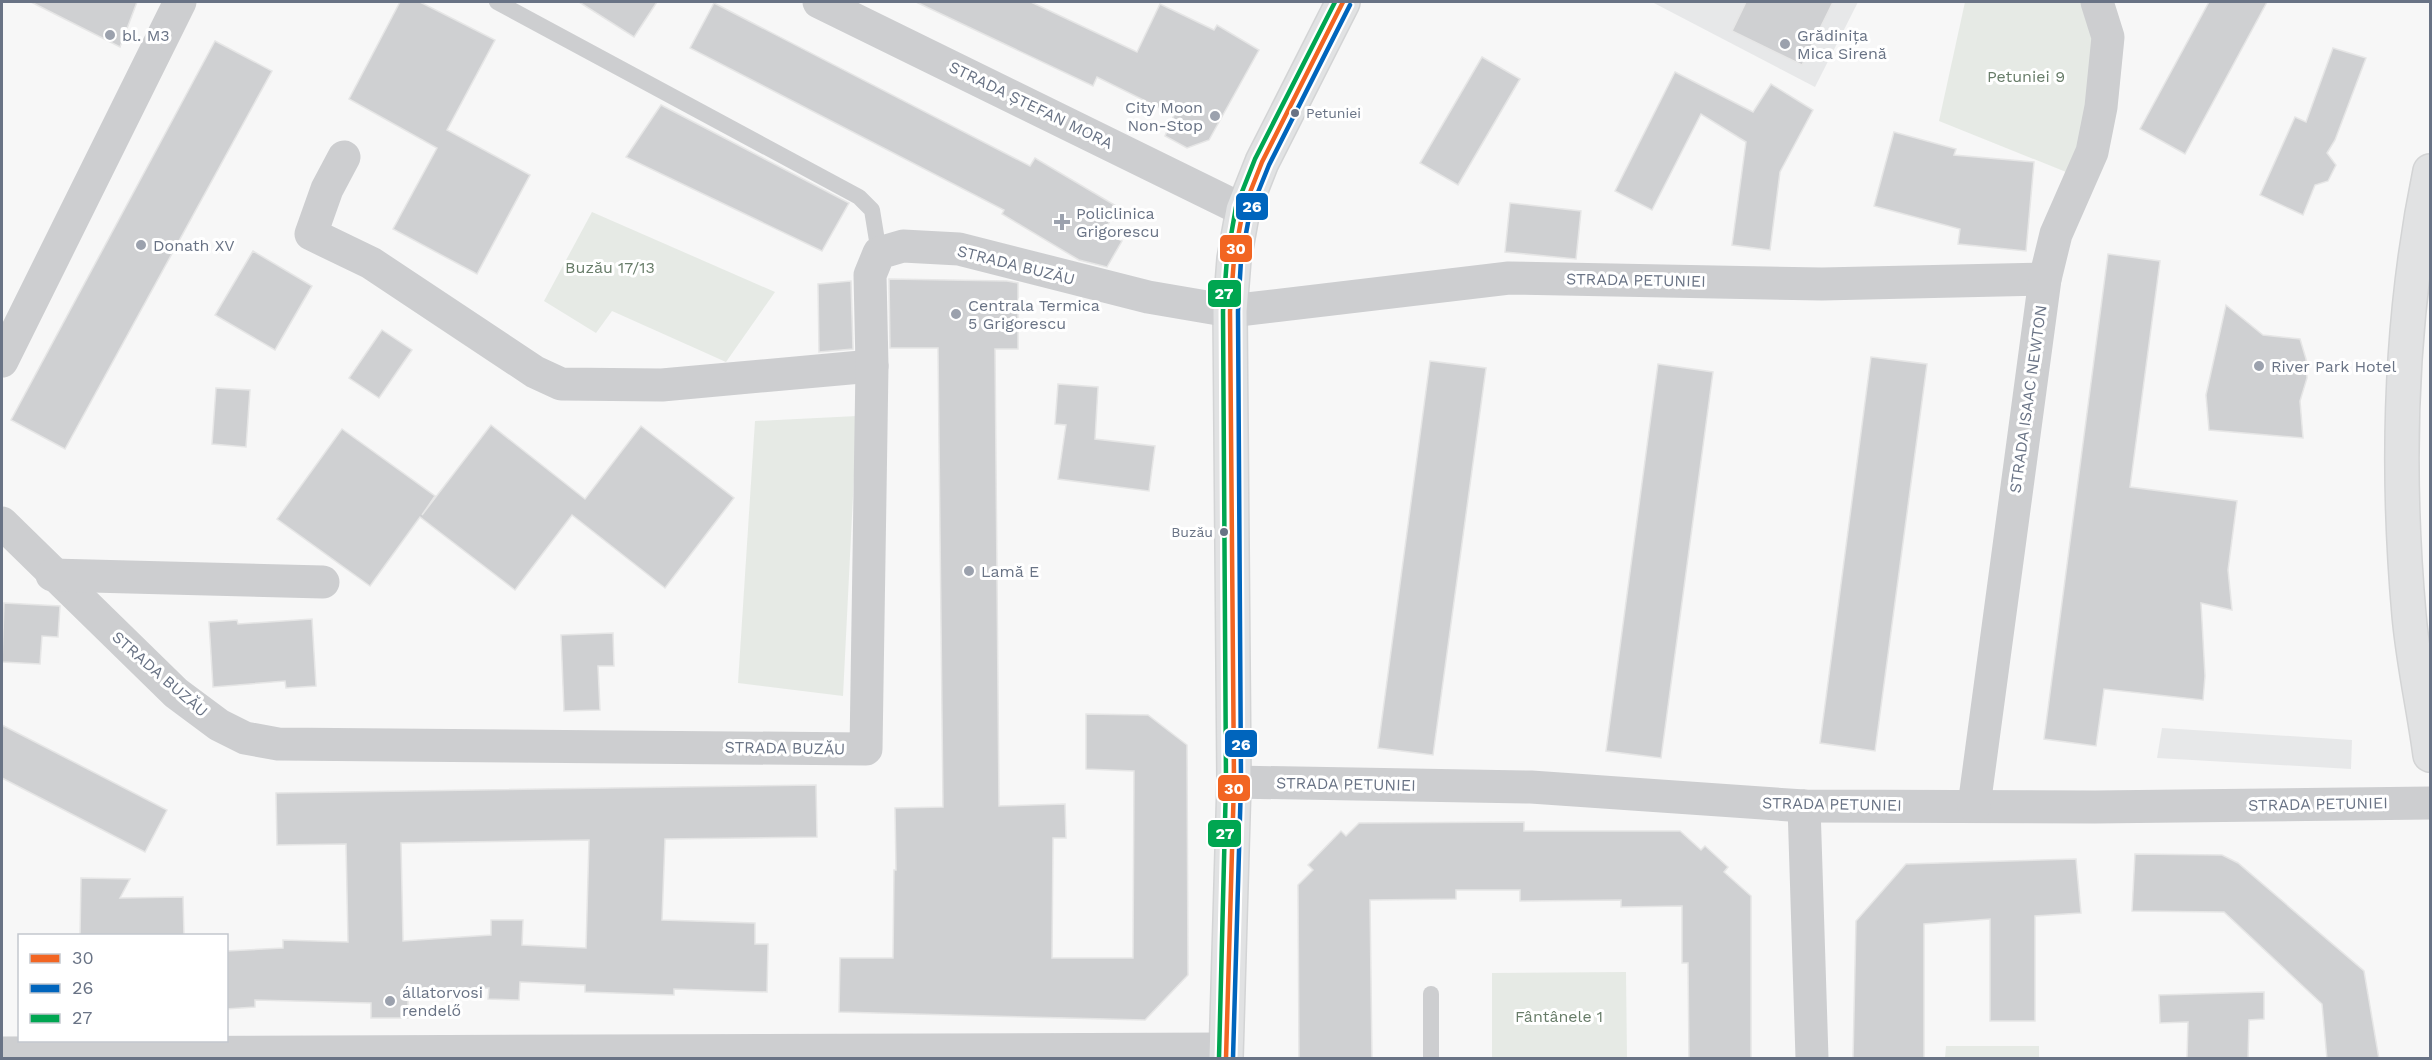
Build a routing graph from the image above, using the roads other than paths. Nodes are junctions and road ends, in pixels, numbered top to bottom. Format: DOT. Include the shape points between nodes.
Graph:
graph roads {
  1 [pos="180,2"];
  2 [pos="497,2"];
  3 [pos="819,2"];
  4 [pos="1342,2"];
  5 [pos="2097,2"];
  6 [pos="344,157"];
  7 [pos="2430,171"];
  8 [pos="1243,210"];
  9 [pos="879,253"];
  10 [pos="2045,279"];
  11 [pos="1230,311"];
  12 [pos="2,361"];
  13 [pos="872,366"];
  14 [pos="2,523"];
  15 [pos="52,575"];
  16 [pos="323,582"];
  17 [pos="2430,755"];
  18 [pos="1234,782"];
  19 [pos="2430,803"];
  20 [pos="1804,806"];
  21 [pos="1974,806"];
  22 [pos="1431,994"];
  23 [pos="2,1053"];
  24 [pos="1226,1054"];
  25 [pos="1431,1059"];
  26 [pos="1812,1059"];
  1 -- 12 [label="street"];
  2 -- 9 [label="lane" via="859,197 872,210"];
  3 -- 8 [label="street, STRADA ȘTEFAN MORA"];
  4 -- 8 [label="main road" via="1262,162"];
  5 -- 10 [label="street, STRADA ISAAC NEWTON" via="2108,37 2102,106 2092,152 2056,234"];
  6 -- 13 [label="street" via="327,189 311,234 371,263 535,372 561,384 662,385"];
  7 -- 17 [label="main road" via="2412,287 2402,417 2409,617"];
  8 -- 11 [label="main road"];
  9 -- 11 [label="street, STRADA BUZĂU" via="903,246 959,249 1148,297"];
  9 -- 13 [label="street, STRADA BUZĂU" via="870,275"];
  10 -- 11 [label="street, STRADA PETUNIEI" via="1822,284 1509,278"];
  10 -- 21 [label="street, STRADA ISAAC NEWTON"];
  11 -- 18 [label="main road"];
  13 -- 15 [label="street, STRADA BUZĂU" via="866,749 278,744 245,738 219,725 176,693"];
  14 -- 15 [label="street, STRADA BUZĂU"];
  15 -- 16 [label="street"];
  18 -- 20 [label="street, STRADA PETUNIEI" via="1531,787"];
  18 -- 24 [label="main road"];
  19 -- 21 [label="street, STRADA PETUNIEI"];
  20 -- 21 [label="street, STRADA PETUNIEI"];
  20 -- 26 [label="street"];
  22 -- 25 [label="lane"];
  23 -- 24 [label="street"];
}
